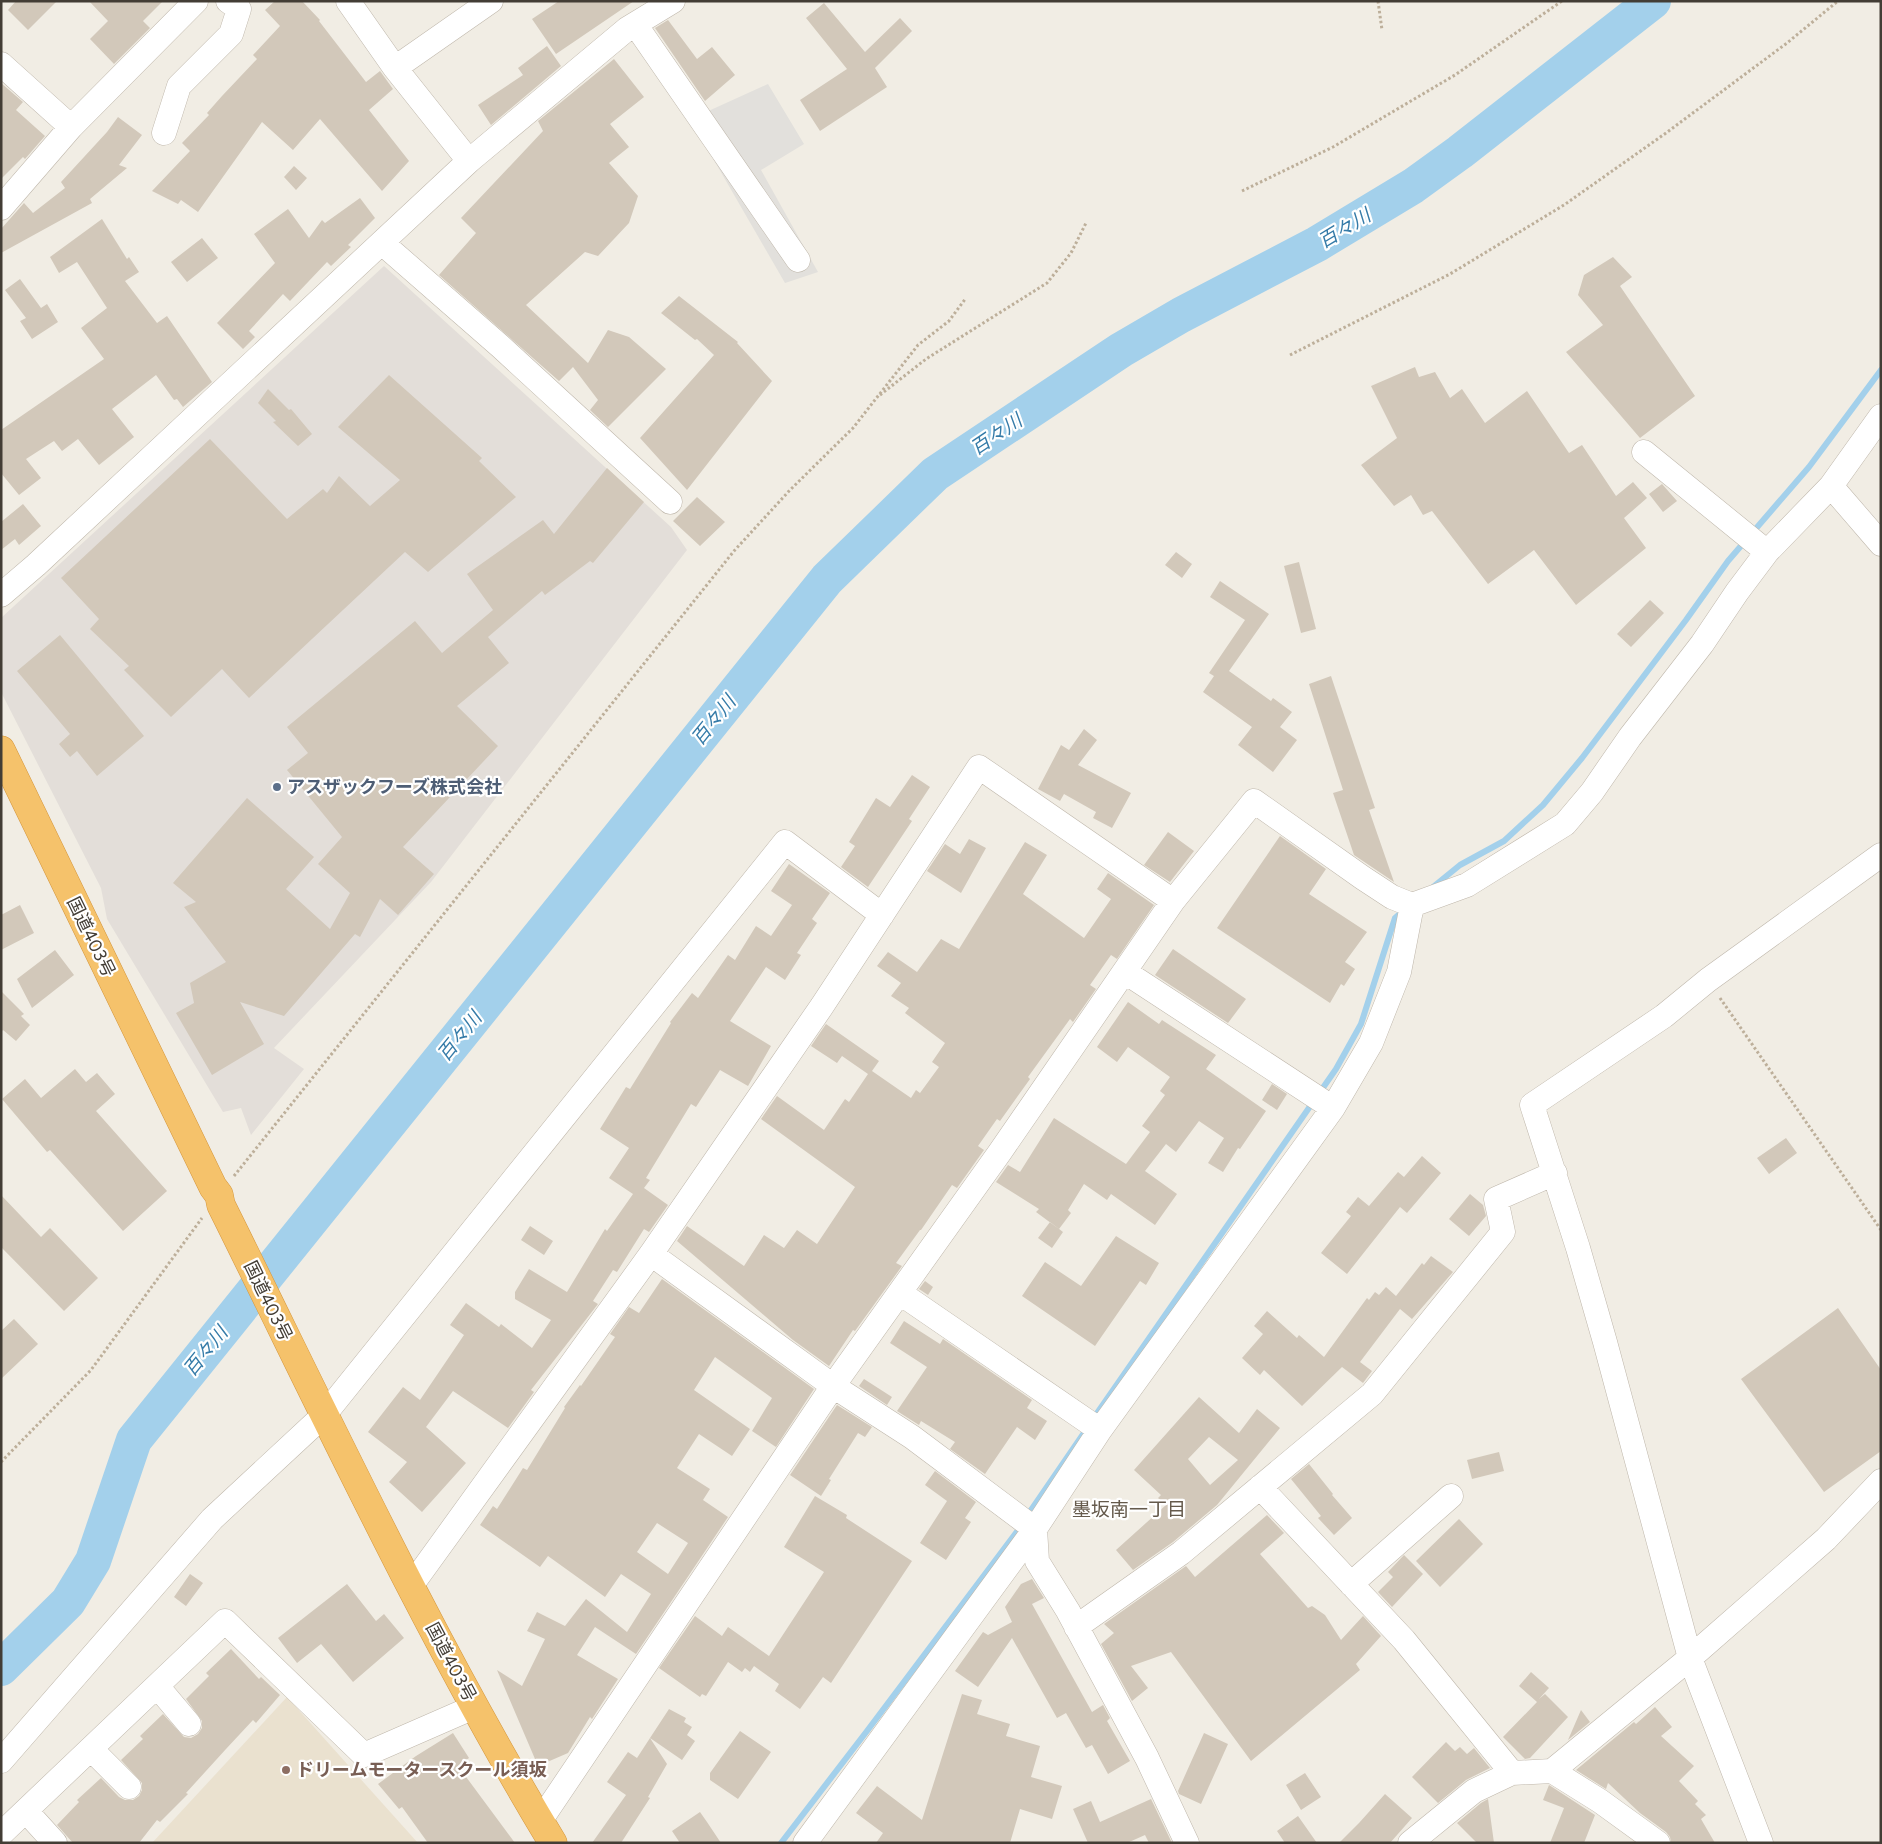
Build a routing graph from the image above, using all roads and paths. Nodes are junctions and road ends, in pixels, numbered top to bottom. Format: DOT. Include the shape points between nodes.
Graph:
graph roads {
  1 [pos="196,1"];
  2 [pos="228,1"];
  3 [pos="348,1"];
  4 [pos="491,1"];
  5 [pos="673,1"];
  6 [pos="1378,1"];
  7 [pos="1562,1"];
  8 [pos="1838,1"];
  9 [pos="635,24"];
  10 [pos="1382,30"];
  11 [pos="1,64"];
  12 [pos="395,68"];
  13 [pos="71,127"];
  14 [pos="164,134"];
  15 [pos="469,161"];
  16 [pos="1242,191"];
  17 [pos="1,208"];
  18 [pos="1086,223"];
  19 [pos="382,243"];
  20 [pos="798,260"];
  21 [pos="966,298"];
  22 [pos="1290,355"];
  23 [pos="876,398"];
  24 [pos="1881,416"];
  25 [pos="1644,452"];
  26 [pos="1831,486"];
  27 [pos="670,502"];
  28 [pos="1880,542"];
  29 [pos="1767,552"];
  30 [pos="1,595"];
  31 [pos="1,750"];
  32 [pos="1881,855"];
  33 [pos="1173,901"];
  34 [pos="1412,905"];
  35 [pos="882,915"];
  36 [pos="1125,972"];
  37 [pos="1708,980"];
  38 [pos="1333,1108"];
  39 [pos="1555,1173"];
  40 [pos="220,1200"];
  41 [pos="1881,1230"];
  42 [pos="651,1254"];
  43 [pos="900,1293"];
  44 [pos="833,1386"];
  45 [pos="322,1408"];
  46 [pos="1100,1430"];
  47 [pos="1,1462"];
  48 [pos="1881,1481"];
  49 [pos="1260,1487"];
  50 [pos="1451,1496"];
  51 [pos="1035,1529"];
  52 [pos="1351,1584"];
  53 [pos="411,1586"];
  54 [pos="1076,1627"];
  55 [pos="1690,1658"];
  56 [pos="158,1686"];
  57 [pos="474,1707"];
  58 [pos="189,1724"];
  59 [pos="91,1750"];
  60 [pos="1,1761"];
  61 [pos="1552,1771"];
  62 [pos="1512,1773"];
  63 [pos="129,1787"];
  64 [pos="26,1811"];
  65 [pos="547,1832"];
  66 [pos="1,1834"];
  67 [pos="55,1843"];
  68 [pos="806,1843"];
  69 [pos="1187,1843"];
  70 [pos="1410,1843"];
  71 [pos="1658,1843"];
  72 [pos="1761,1843"];
  1 -- 13 [label="street"];
  2 -- 14 [label="street" via="239,10 231,34 179,86"];
  3 -- 12 [label="street"];
  4 -- 12 [label="street"];
  5 -- 9 [label="street"];
  6 -- 10 [label="path"];
  7 -- 16 [label="path" via="1455,75 1333,147"];
  8 -- 22 [label="path" via="1788,44 1564,204 1450,274"];
  9 -- 15 [label="street"];
  9 -- 20 [label="street"];
  11 -- 13 [label="street"];
  12 -- 15 [label="street"];
  13 -- 17 [label="street"];
  15 -- 19 [label="street"];
  18 -- 23 [label="path" via="1071,252 1047,283 926,358"];
  19 -- 27 [label="street"];
  19 -- 30 [label="street"];
  21 -- 23 [label="path" via="950,321 918,345"];
  23 -- 40 [label="path" via="853,428 734,551"];
  24 -- 26 [label="street"];
  25 -- 29 [label="street"];
  26 -- 28 [label="street"];
  26 -- 29 [label="street"];
  29 -- 34 [label="street" via="1702,644 1565,824 1466,885"];
  31 -- 40 [label="highway, 国道403号"];
  32 -- 37 [label="street"];
  33 -- 34 [label="street" via="1254,801 1363,878 1392,897"];
  33 -- 35 [label="street" via="979,767"];
  33 -- 36 [label="street"];
  34 -- 38 [label="street" via="1399,972 1371,1043"];
  35 -- 42 [label="street"];
  35 -- 45 [label="street" via="785,842"];
  36 -- 38 [label="street"];
  36 -- 43 [label="street"];
  37 -- 39 [label="street" via="1664,1016 1532,1105"];
  37 -- 41 [label="path"];
  38 -- 46 [label="street"];
  39 -- 49 [label="street" via="1496,1199 1503,1232 1372,1394"];
  39 -- 55 [label="street" via="1605,1342"];
  40 -- 45 [label="highway, 国道403号"];
  40 -- 47 [label="path" via="91,1370"];
  42 -- 44 [label="street"];
  42 -- 53 [label="street"];
  43 -- 44 [label="street"];
  43 -- 46 [label="street"];
  44 -- 51 [label="street" via="912,1437"];
  44 -- 65 [label="street"];
  45 -- 53 [label="highway, 国道403号"];
  45 -- 60 [label="street" via="212,1519"];
  46 -- 51 [label="street"];
  48 -- 55 [label="street" via="1826,1540"];
  49 -- 52 [label="street"];
  49 -- 54 [label="street" via="1181,1553"];
  50 -- 52 [label="street"];
  51 -- 54 [label="street" via="1038,1561"];
  51 -- 68 [label="street"];
  52 -- 62 [label="street" via="1404,1640"];
  53 -- 57 [label="highway, 国道403号"];
  54 -- 69 [label="street"];
  55 -- 61 [label="street"];
  55 -- 72 [label="street"];
  56 -- 57 [label="street" via="225,1621 364,1755"];
  56 -- 58 [label="street"];
  56 -- 59 [label="street"];
  57 -- 65 [label="highway, 国道403号"];
  59 -- 63 [label="street"];
  59 -- 64 [label="street"];
  61 -- 62 [label="street"];
  61 -- 71 [label="street" via="1600,1800"];
  62 -- 70 [label="street" via="1474,1791"];
  64 -- 66 [label="street"];
  64 -- 67 [label="street"];
}
